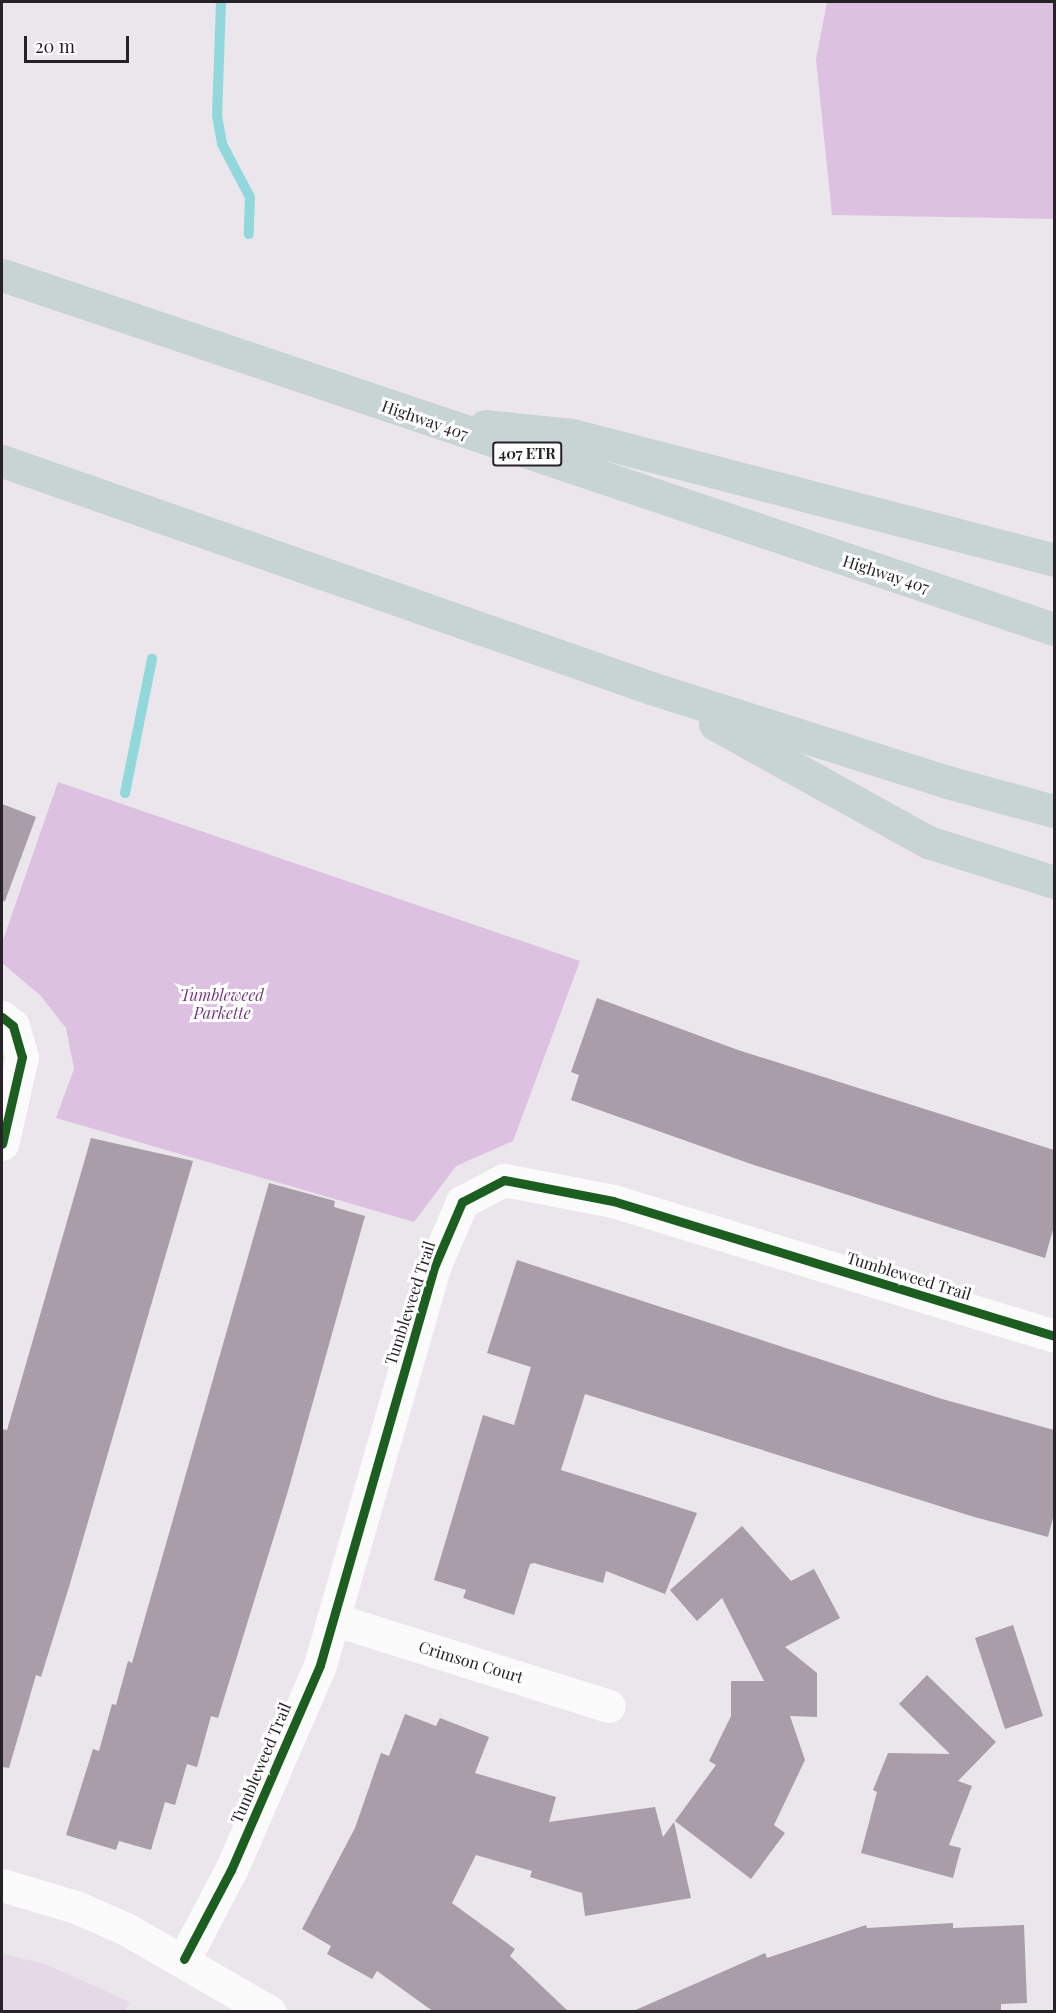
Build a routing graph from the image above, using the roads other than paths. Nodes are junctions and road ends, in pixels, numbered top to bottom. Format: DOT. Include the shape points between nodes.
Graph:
graph roads {
  1 [pos="2,275"];
  2 [pos="425,420"];
  3 [pos="2,461"];
  4 [pos="1054,560"];
  5 [pos="1054,629"];
  6 [pos="651,688"];
  7 [pos="1054,811"];
  8 [pos="1054,882"];
  9 [pos="2,1017"];
  10 [pos="2,1144"];
  11 [pos="1054,1336"];
  12 [pos="333,1618"];
  13 [pos="609,1706"];
  14 [pos="2,1885"];
  15 [pos="184,1959"];
  16 [pos="270,2012"];
  1 -- 2 [label="highway, Highway 407 / 407 ETR"];
  2 -- 4 [label="highway" via="572,435"];
  2 -- 5 [label="highway, Highway 407 / 407 ETR"];
  3 -- 6 [label="highway"];
  6 -- 7 [label="highway" via="947,782"];
  6 -- 8 [label="highway" via="928,842"];
  9 -- 10 [label="street" via="13,1026 22,1058"];
  11 -- 12 [label="street, Tumbleweed Trail" via="613,1201 504,1180 462,1202 435,1265"];
  12 -- 13 [label="street, Crimson Court"];
  12 -- 15 [label="street, Tumbleweed Trail" via="320,1665 231,1870"];
  14 -- 15 [label="street" via="76,1907"];
  15 -- 16 [label="street"];
}
